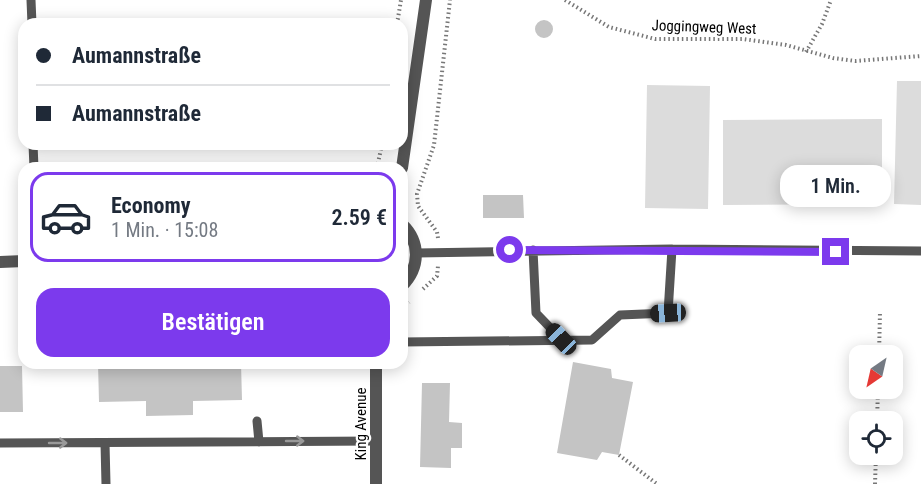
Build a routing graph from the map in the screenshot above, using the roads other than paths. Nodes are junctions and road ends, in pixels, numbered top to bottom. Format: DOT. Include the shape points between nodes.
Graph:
graph roads {
  1 [pos="32,0"];
  2 [pos="426,0"];
  3 [pos="32,18"];
  4 [pos="408,126"];
  5 [pos="408,232"];
  6 [pos="672,249"];
  7 [pos="533,250"];
  8 [pos="921,251"];
  9 [pos="417,253"];
  10 [pos="0,261"];
  11 [pos="18,261"];
  12 [pos="408,277"];
  13 [pos="561,339"];
  14 [pos="408,342"];
  15 [pos="376,369"];
  16 [pos="257,421"];
  17 [pos="376,441"];
  18 [pos="259,442"];
  19 [pos="0,443"];
  20 [pos="105,443"];
  21 [pos="106,484"];
  22 [pos="376,484"];
  1 -- 3 [label="lane"];
  2 -- 4 [label="street"];
  5 -- 9 [label="street"];
  6 -- 7 [label="lane"];
  6 -- 8 [label="lane"];
  6 -- 13 [label="lane" via="668,313 620,315 592,340"];
  7 -- 9 [label="lane"];
  7 -- 13 [label="lane" via="536,313"];
  9 -- 12 [label="street"];
  10 -- 11 [label="street"];
  13 -- 14 [label="lane"];
  15 -- 17 [label="street, King Avenue"];
  16 -- 18 [label="lane"];
  18 -- 17 [label="lane, one-way"];
  17 -- 22 [label="street, King Avenue"];
  18 -- 20 [label="lane"];
  19 -- 20 [label="lane, one-way"];
  20 -- 21 [label="lane"];
}
